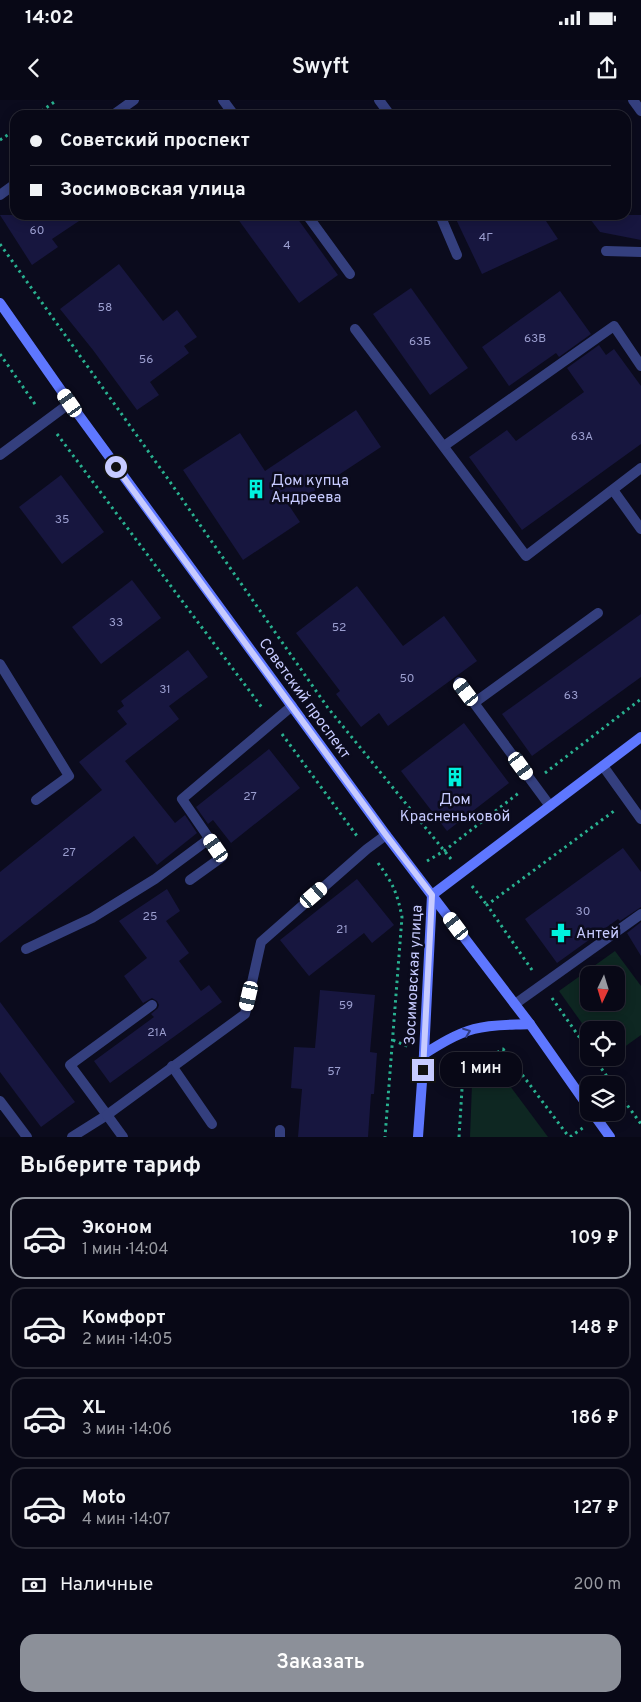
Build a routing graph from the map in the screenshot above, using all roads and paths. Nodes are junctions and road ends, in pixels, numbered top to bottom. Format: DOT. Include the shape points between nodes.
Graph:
graph roads {
  1 [pos="56,100"];
  2 [pos="134,100"];
  3 [pos="633,100"];
  4 [pos="43,110"];
  5 [pos="119,110"];
  6 [pos="641,111"];
  7 [pos="311,220"];
  8 [pos="442,220"];
  9 [pos="0,244"];
  10 [pos="606,251"];
  11 [pos="641,252"];
  12 [pos="456,255"];
  13 [pos="350,274"];
  14 [pos="0,303"];
  15 [pos="354,329"];
  16 [pos="641,366"];
  17 [pos="70,403"];
  18 [pos="444,446"];
  19 [pos="0,455"];
  20 [pos="641,468"];
  21 [pos="613,490"];
  22 [pos="641,529"];
  23 [pos="598,613"];
  24 [pos="1,666"];
  25 [pos="459,682"];
  26 [pos="474,703"];
  27 [pos="292,706"];
  28 [pos="641,737"];
  29 [pos="603,766"];
  30 [pos="36,800"];
  31 [pos="628,801"];
  32 [pos="550,806"];
  33 [pos="641,819"];
  34 [pos="386,835"];
  35 [pos="209,838"];
  36 [pos="463,873"];
  37 [pos="190,880"];
  38 [pos="432,895"];
  39 [pos="487,905"];
  40 [pos="641,914"];
  41 [pos="26,949"];
  42 [pos="542,985"];
  43 [pos="515,1004"];
  44 [pos="152,1005"];
  45 [pos="530,1024"];
  46 [pos="580,1038"];
  47 [pos="424,1054"];
  48 [pos="172,1066"];
  49 [pos="580,1095"];
  50 [pos="0,1101"];
  51 [pos="625,1102"];
  52 [pos="107,1115"];
  53 [pos="598,1121"];
  54 [pos="212,1124"];
  55 [pos="641,1124"];
  56 [pos="27,1137"];
  57 [pos="72,1137"];
  58 [pos="122,1137"];
  59 [pos="418,1137"];
  60 [pos="459,1137"];
  61 [pos="569,1137"];
  62 [pos="610,1137"];
  1 -- 4 [label="path"];
  2 -- 5 [label="street"];
  3 -- 6 [label="street"];
  7 -- 13 [label="street"];
  8 -- 12 [label="street"];
  9 -- 36 [label="path" via="328,708"];
  10 -- 11 [label="street"];
  14 -- 17 [label="street, Советский проспект"];
  15 -- 18 [label="street"];
  16 -- 18 [label="street" via="614,326"];
  17 -- 19 [label="street"];
  17 -- 27 [label="street, Советский проспект"];
  18 -- 21 [label="street" via="526,556"];
  20 -- 21 [label="street"];
  21 -- 22 [label="street"];
  23 -- 26 [label="street"];
  24 -- 30 [label="street" via="69,776"];
  25 -- 26 [label="street"];
  26 -- 32 [label="street"];
  27 -- 34 [label="street, Советский проспект"];
  27 -- 35 [label="street" via="182,798"];
  28 -- 29 [label="street, Зосимовская улица"];
  29 -- 31 [label="street"];
  29 -- 32 [label="street, Зосимовская улица"];
  31 -- 33 [label="street"];
  31 -- 39 [label="path"];
  32 -- 36 [label="street, Зосимовская улица"];
  34 -- 38 [label="street, Советский проспект"];
  34 -- 48 [label="street" via="261,942 245,1014"];
  35 -- 37 [label="street" via="222,857"];
  35 -- 41 [label="street" via="155,879 92,918"];
  36 -- 38 [label="street, Зосимовская улица"];
  36 -- 39 [label="path"];
  38 -- 43 [label="street, Советский проспект"];
  38 -- 47 [label="street, Зосимовская улица"];
  39 -- 42 [label="path"];
  40 -- 42 [label="street"];
  42 -- 43 [label="street"];
  42 -- 46 [label="path"];
  43 -- 45 [label="street, Советский проспект"];
  44 -- 52 [label="street" via="70,1065"];
  47 -- 45 [label="street, one-way" via="475,1029"];
  45 -- 49 [label="street, Советский проспект"];
  47 -- 59 [label="street, Зосимовская улица"];
  48 -- 52 [label="street"];
  48 -- 54 [label="street"];
  50 -- 56 [label="street"];
  51 -- 55 [label="path"];
  52 -- 57 [label="street"];
  52 -- 58 [label="street"];
  53 -- 62 [label="street"];
  60 -- 61 [label="path" via="464,1072 502,1050"];
}
